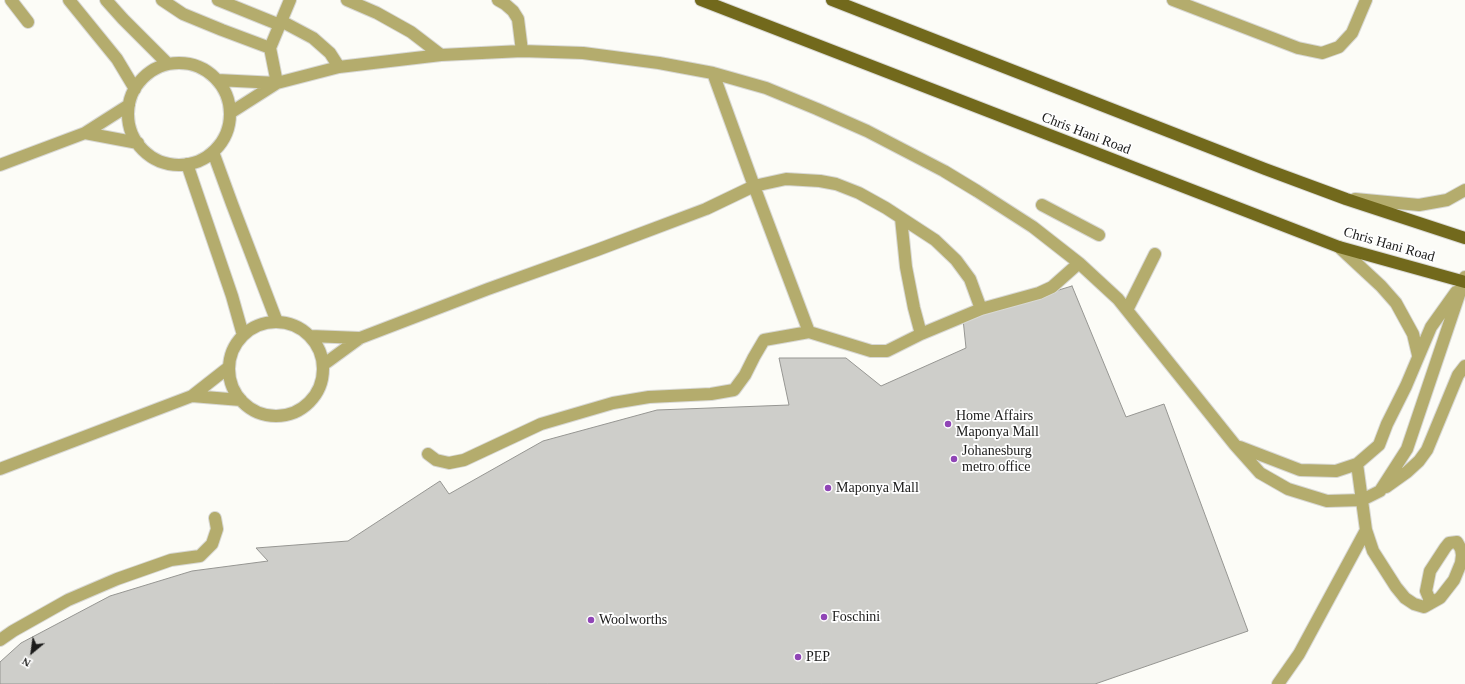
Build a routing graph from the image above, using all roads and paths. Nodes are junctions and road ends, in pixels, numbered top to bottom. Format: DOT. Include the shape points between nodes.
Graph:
graph roads {
  1 [pos="11,0"];
  2 [pos="69,0"];
  3 [pos="106,0"];
  4 [pos="162,0"];
  5 [pos="218,0"];
  6 [pos="348,0"];
  7 [pos="498,0"];
  8 [pos="701,0"];
  9 [pos="832,0"];
  10 [pos="1173,0"];
  11 [pos="1366,0"];
  12 [pos="287,1"];
  13 [pos="28,22"];
  14 [pos="281,23"];
  15 [pos="270,48"];
  16 [pos="522,51"];
  17 [pos="441,55"];
  18 [pos="168,64"];
  19 [pos="339,67"];
  20 [pos="713,73"];
  21 [pos="217,80"];
  22 [pos="276,83"];
  23 [pos="135,88"];
  24 [pos="129,105"];
  25 [pos="230,113"];
  26 [pos="85,133"];
  27 [pos="138,143"];
  28 [pos="213,152"];
  29 [pos="1,163"];
  30 [pos="187,164"];
  31 [pos="754,186"];
  32 [pos="1465,190"];
  33 [pos="1346,199"];
  34 [pos="1042,205"];
  35 [pos="901,218"];
  36 [pos="1099,235"];
  37 [pos="1465,238"];
  38 [pos="1339,247"];
  39 [pos="1155,254"];
  40 [pos="1080,263"];
  41 [pos="1464,280"];
  42 [pos="981,309"];
  43 [pos="1127,310"];
  44 [pos="277,322"];
  45 [pos="809,332"];
  46 [pos="921,334"];
  47 [pos="243,335"];
  48 [pos="310,336"];
  49 [pos="360,338"];
  50 [pos="1418,355"];
  51 [pos="323,365"];
  52 [pos="1465,366"];
  53 [pos="229,367"];
  54 [pos="192,396"];
  55 [pos="241,400"];
  56 [pos="1235,445"];
  57 [pos="428,454"];
  58 [pos="1357,464"];
  59 [pos="0,469"];
  60 [pos="1380,491"];
  61 [pos="1362,500"];
  62 [pos="216,518"];
  63 [pos="1366,530"];
  64 [pos="1431,603"];
  65 [pos="0,640"];
  66 [pos="1278,684"];
  1 -- 13 [label="street"];
  2 -- 23 [label="street" via="117,59"];
  3 -- 18 [label="street"];
  4 -- 15 [label="street" via="183,14"];
  5 -- 14 [label="street"];
  6 -- 17 [label="street" via="410,32"];
  7 -- 16 [label="street" via="506,4 518,19"];
  8 -- 38 [label="main road, Chris Hani Road"];
  9 -- 33 [label="main road, Chris Hani Road"];
  10 -- 11 [label="street" via="1298,48 1322,53 1339,47 1352,32"];
  12 -- 14 [label="street"];
  14 -- 15 [label="street"];
  14 -- 19 [label="street" via="313,38 330,52"];
  15 -- 22 [label="street"];
  16 -- 17 [label="street"];
  16 -- 20 [label="street" via="583,53"];
  17 -- 19 [label="street"];
  18 -- 21 [label="street" via="181,62 194,65 207,71"];
  18 -- 23 [label="street" via="154,69 143,77"];
  19 -- 22 [label="street"];
  20 -- 31 [label="street"];
  20 -- 40 [label="street" via="766,88 817,108 944,171 1033,227"];
  21 -- 22 [label="street"];
  21 -- 25 [label="street" via="225,90"];
  22 -- 25 [label="street"];
  23 -- 24 [label="street"];
  24 -- 26 [label="street"];
  24 -- 27 [label="street" via="128,119"];
  25 -- 28 [label="street" via="229,128 223,141"];
  26 -- 27 [label="street"];
  26 -- 29 [label="street"];
  27 -- 30 [label="street" via="159,161"];
  28 -- 30 [label="street" via="201,160"];
  28 -- 44 [label="street"];
  30 -- 47 [label="street"];
  31 -- 35 [label="street" via="786,179 836,184 859,193"];
  31 -- 45 [label="street"];
  31 -- 49 [label="street" via="706,209"];
  32 -- 33 [label="street" via="1447,200 1420,205"];
  33 -- 37 [label="main road, Chris Hani Road"];
  34 -- 36 [label="street"];
  35 -- 42 [label="street" via="935,240 956,260 970,279"];
  35 -- 46 [label="street" via="906,267"];
  38 -- 41 [label="main road, Chris Hani Road"];
  38 -- 50 [label="street" via="1396,302 1413,334"];
  39 -- 43 [label="street"];
  40 -- 42 [label="street" via="1052,287"];
  40 -- 43 [label="street"];
  41 -- 50 [label="street" via="1431,327"];
  41 -- 60 [label="street" via="1407,449"];
  42 -- 46 [label="street"];
  43 -- 56 [label="street"];
  44 -- 47 [label="street" via="265,323"];
  44 -- 48 [label="street" via="289,324"];
  45 -- 46 [label="street" via="871,351 887,351"];
  45 -- 57 [label="street" via="764,340 734,390 711,394 649,397 613,403 541,424 464,460 449,463 436,460"];
  47 -- 53 [label="street" via="235,344"];
  48 -- 49 [label="street"];
  48 -- 51 [label="street"];
  49 -- 51 [label="street"];
  50 -- 58 [label="street" via="1379,445"];
  51 -- 55 [label="street" via="318,390 300,409 276,416 263,414"];
  52 -- 60 [label="street" via="1458,375 1427,450 1407,472"];
  53 -- 54 [label="street"];
  53 -- 55 [label="street" via="234,390"];
  54 -- 55 [label="street"];
  54 -- 59 [label="street"];
  56 -- 58 [label="street" via="1300,470 1336,471"];
  56 -- 61 [label="street" via="1260,473 1288,489 1327,501"];
  58 -- 61 [label="street"];
  60 -- 61 [label="street"];
  61 -- 63 [label="street"];
  62 -- 65 [label="street" via="212,544 200,556 171,560 110,582 68,600"];
  63 -- 64 [label="street" via="1373,551 1405,598 1424,607"];
  63 -- 66 [label="street" via="1299,654"];
  64 -- 64 [label="street" via="1426,591 1430,571 1449,543 1458,539 1462,555 1454,580 1440,598"];
}
